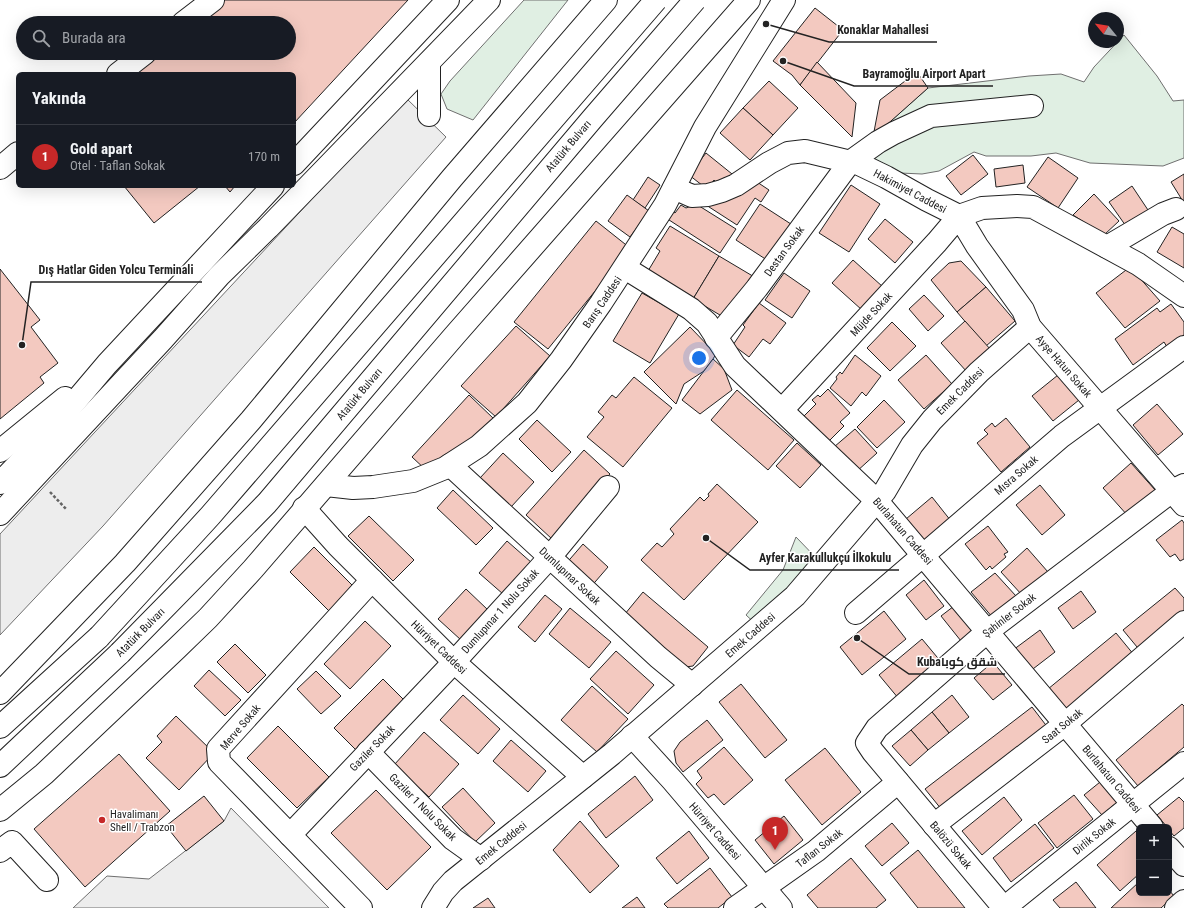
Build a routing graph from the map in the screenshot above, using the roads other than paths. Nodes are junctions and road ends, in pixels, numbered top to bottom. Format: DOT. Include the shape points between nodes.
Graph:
graph roads {
  1 [pos="213,0"];
  2 [pos="448,0"];
  3 [pos="489,0"];
  4 [pos="606,0"];
  5 [pos="656,0"];
  6 [pos="695,0"];
  7 [pos="748,0"];
  8 [pos="784,0"];
  9 [pos="193,16"];
  10 [pos="136,60"];
  11 [pos="428,62"];
  12 [pos="121,72"];
  13 [pos="1032,106"];
  14 [pos="429,115"];
  15 [pos="16,155"];
  16 [pos="296,162"];
  17 [pos="850,162"];
  18 [pos="0,168"];
  19 [pos="271,188"];
  20 [pos="674,188"];
  21 [pos="1176,209"];
  22 [pos="959,216"];
  23 [pos="1107,247"];
  24 [pos="202,261"];
  25 [pos="625,268"];
  26 [pos="220,276"];
  27 [pos="1184,296"];
  28 [pos="1030,327"];
  29 [pos="716,338"];
  30 [pos="1184,347"];
  31 [pos="107,364"];
  32 [pos="1100,407"];
  33 [pos="782,410"];
  34 [pos="0,451"];
  35 [pos="450,465"];
  36 [pos="0,483"];
  37 [pos="326,485"];
  38 [pos="608,487"];
  39 [pos="1180,494"];
  40 [pos="877,500"];
  41 [pos="304,508"];
  42 [pos="0,514"];
  43 [pos="923,555"];
  44 [pos="550,557"];
  45 [pos="372,580"];
  46 [pos="856,613"];
  47 [pos="1184,622"];
  48 [pos="988,630"];
  49 [pos="454,662"];
  50 [pos="692,685"];
  51 [pos="0,693"];
  52 [pos="1065,724"];
  53 [pos="0,726"];
  54 [pos="632,736"];
  55 [pos="368,752"];
  56 [pos="1184,764"];
  57 [pos="0,766"];
  58 [pos="583,777"];
  59 [pos="898,782"];
  60 [pos="1133,804"];
  61 [pos="0,810"];
  62 [pos="1150,824"];
  63 [pos="934,825"];
  64 [pos="290,834"];
  65 [pos="0,851"];
  66 [pos="1172,852"];
  67 [pos="481,859"];
  68 [pos="1184,866"];
  69 [pos="47,880"];
  70 [pos="765,888"];
  71 [pos="1184,902"];
  72 [pos="361,908"];
  73 [pos="433,908"];
  74 [pos="735,908"];
  75 [pos="781,908"];
  76 [pos="1004,908"];
  77 [pos="1176,908"];
  1 -- 9 [label="main road"];
  2 -- 16 [label="main road"];
  3 -- 11 [label="main road"];
  4 -- 51 [label="main road" via="452,178 252,420 125,564"];
  5 -- 53 [label="main road, bridge" via="210,516 99,637"];
  6 -- 57 [label="main road, Atatürk Bulvarı, bridge" via="267,503 120,653"];
  7 -- 37 [label="main road"];
  8 -- 20 [label="main road, Barış Caddesi" via="705,127"];
  10 -- 12 [label="main road"];
  11 -- 14 [label="main road"];
  11 -- 26 [label="main road"];
  13 -- 17 [label="main road, Destan Sokak" via="931,116 878,142"];
  15 -- 18 [label="main road"];
  17 -- 20 [label="main road, Hakimiyet Caddesi" via="805,151 788,153 722,191 692,196"];
  17 -- 22 [label="main road, Hakimiyet Caddesi" via="886,177"];
  17 -- 29 [label="main road, Destan Sokak" via="758,288"];
  19 -- 24 [label="main road"];
  20 -- 25 [label="main road, Barış Caddesi"];
  21 -- 23 [label="main road"];
  22 -- 23 [label="main road, Hakimiyet Caddesi" via="982,208 1033,207"];
  22 -- 28 [label="main road, Ayşe Hatun Sokak" via="1022,310"];
  22 -- 33 [label="main road, Müjde Sokak"];
  23 -- 27 [label="main road, Hakimiyet Caddesi" via="1138,264"];
  24 -- 26 [label="main road"];
  24 -- 31 [label="main road"];
  25 -- 29 [label="main road, Burlahatun Caddesi" via="691,309 707,323"];
  25 -- 35 [label="main road, Barış Caddesi" via="561,360 527,403 480,446"];
  26 -- 42 [label="main road"];
  28 -- 32 [label="main road, Ayşe Hatun Sokak"];
  28 -- 40 [label="main road, Emek Caddesi" via="979,372 932,420 912,445"];
  29 -- 33 [label="main road, Burlahatun Caddesi" via="735,366"];
  30 -- 32 [label="main road, Mısra Sokak"];
  31 -- 34 [label="main road"];
  31 -- 36 [label="main road" via="52,429"];
  32 -- 39 [label="main road, Ayşe Hatun Sokak"];
  32 -- 43 [label="main road, Mısra Sokak" via="1062,436"];
  33 -- 40 [label="main road, Burlahatun Caddesi"];
  35 -- 37 [label="main road, Barış Caddesi" via="413,481 353,488"];
  35 -- 44 [label="main road, Dumlupınar Sokak"];
  37 -- 41 [label="main road"];
  38 -- 44 [label="main road, Dumlupınar 1 Nolu Sokak"];
  39 -- 48 [label="main road, Şahinler Sokak"];
  40 -- 43 [label="main road, Burlahatun Caddesi"];
  40 -- 50 [label="main road, Emek Caddesi" via="795,596"];
  41 -- 45 [label="main road, Hürriyet Caddesi"];
  41 -- 61 [label="main road" via="208,618 44,774"];
  43 -- 46 [label="main road, Mısra Sokak"];
  43 -- 48 [label="main road, Burlahatun Caddesi"];
  44 -- 49 [label="main road, Dumlupınar 1 Nolu Sokak"];
  44 -- 50 [label="main road, Dumlupınar Sokak" via="658,658"];
  45 -- 49 [label="main road, Hürriyet Caddesi"];
  45 -- 64 [label="main road, Merve Sokak" via="218,749 219,762"];
  47 -- 52 [label="main road, Saat Sokak"];
  48 -- 52 [label="main road, Burlahatun Caddesi"];
  48 -- 59 [label="main road, Şahinler Sokak" via="878,728 867,742"];
  49 -- 55 [label="main road, Gaziler Sokak"];
  49 -- 58 [label="main road, Hürriyet Caddesi"];
  50 -- 54 [label="main road, Emek Caddesi"];
  52 -- 60 [label="main road, Burlahatun Caddesi"];
  52 -- 63 [label="main road, Saat Sokak"];
  54 -- 58 [label="main road, Emek Caddesi"];
  54 -- 70 [label="main road, Hürriyet Caddesi"];
  55 -- 64 [label="main road, Gaziler Sokak"];
  55 -- 67 [label="main road, Gaziler 1 Nolu Sokak" via="453,839"];
  56 -- 60 [label="main road, Dirlik Sokak"];
  58 -- 67 [label="main road, Emek Caddesi"];
  59 -- 63 [label="main road, Balözü Sokak"];
  59 -- 70 [label="main road, Taflan Sokak" via="816,851"];
  60 -- 62 [label="main road, Burlahatun Caddesi"];
  60 -- 76 [label="main road, Dirlik Sokak"];
  63 -- 76 [label="main road, Balözü Sokak"];
  64 -- 72 [label="main road, Merve Sokak"];
  65 -- 69 [label="main road" via="12,842"];
  66 -- 68 [label="main road"];
  67 -- 73 [label="main road, Emek Caddesi" via="453,881"];
  70 -- 74 [label="main road, Taflan Sokak"];
  70 -- 75 [label="main road, Hürriyet Caddesi"];
  71 -- 77 [label="main road"];
}
